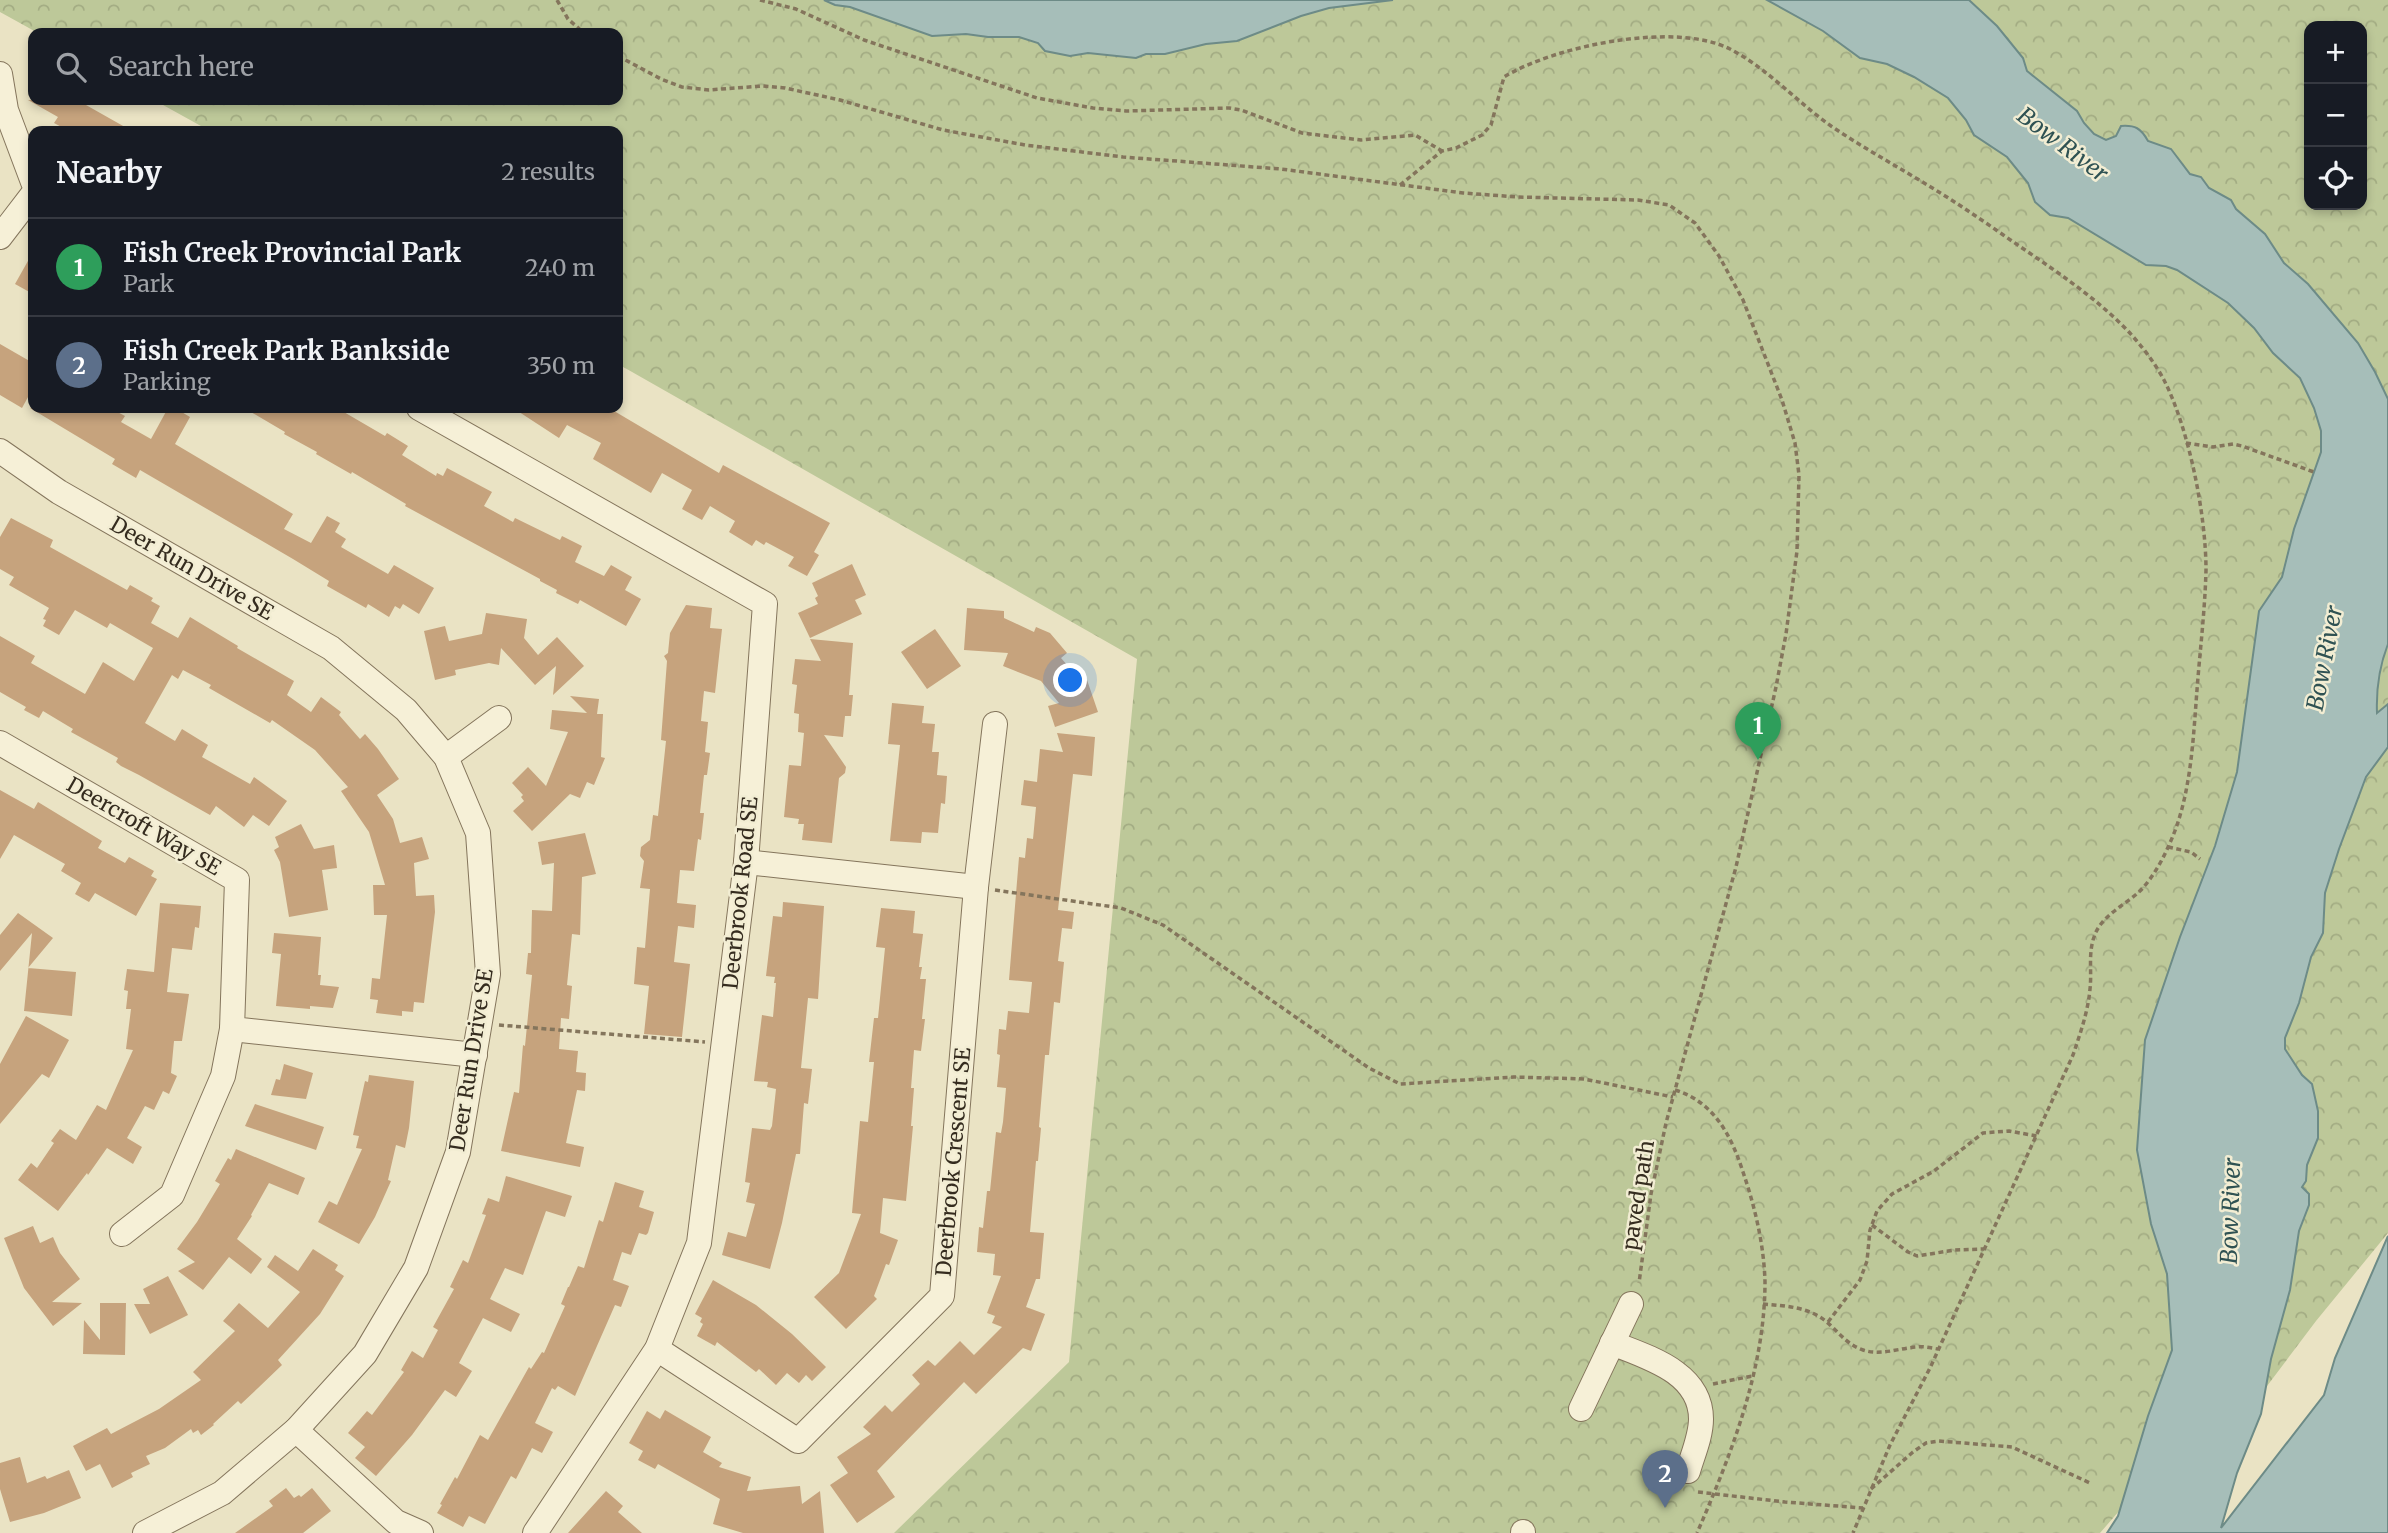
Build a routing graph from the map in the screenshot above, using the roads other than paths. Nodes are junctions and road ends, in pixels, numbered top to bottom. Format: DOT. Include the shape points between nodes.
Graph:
graph roads {
  1 [pos="0,74"];
  2 [pos="28,169"];
  3 [pos="28,201"];
  4 [pos="0,237"];
  5 [pos="428,413"];
  6 [pos="0,452"];
  7 [pos="499,718"];
  8 [pos="995,724"];
  9 [pos="0,743"];
  10 [pos="446,757"];
  11 [pos="746,862"];
  12 [pos="976,887"];
  13 [pos="232,1029"];
  14 [pos="475,1055"];
  15 [pos="122,1234"];
  16 [pos="1630,1304"];
  17 [pos="1612,1343"];
  18 [pos="657,1349"];
  19 [pos="1581,1409"];
  20 [pos="296,1430"];
  21 [pos="1689,1481"];
  22 [pos="145,1533"];
  23 [pos="421,1533"];
  24 [pos="535,1533"];
  1 -- 2 [label="street" via="6,110"];
  3 -- 4 [label="street"];
  5 -- 11 [label="street, Deerbrook Road SE" via="765,604"];
  6 -- 10 [label="street, Deer Run Drive SE" via="59,492 331,648 406,710"];
  7 -- 10 [label="street"];
  8 -- 12 [label="street"];
  9 -- 13 [label="street, Deercroft Way SE" via="237,880"];
  10 -- 14 [label="street, Deer Run Drive SE" via="478,833 488,974"];
  11 -- 12 [label="street"];
  11 -- 18 [label="street, Deerbrook Road SE" via="699,1243"];
  12 -- 18 [label="street, Deerbrook Crescent SE" via="942,1296 798,1441"];
  13 -- 14 [label="street"];
  13 -- 15 [label="street" via="223,1076 172,1195"];
  14 -- 20 [label="street, Deer Run Drive SE" via="458,1152 416,1269 365,1354"];
  16 -- 17 [label="street"];
  17 -- 19 [label="street"];
  17 -- 21 [label="street" via="1665,1365 1697,1399 1701,1428"];
  18 -- 24 [label="street, Deerbrook Road SE"];
  20 -- 22 [label="street, Deer Run Drive SE" via="222,1493"];
  20 -- 23 [label="street" via="396,1522"];
}
